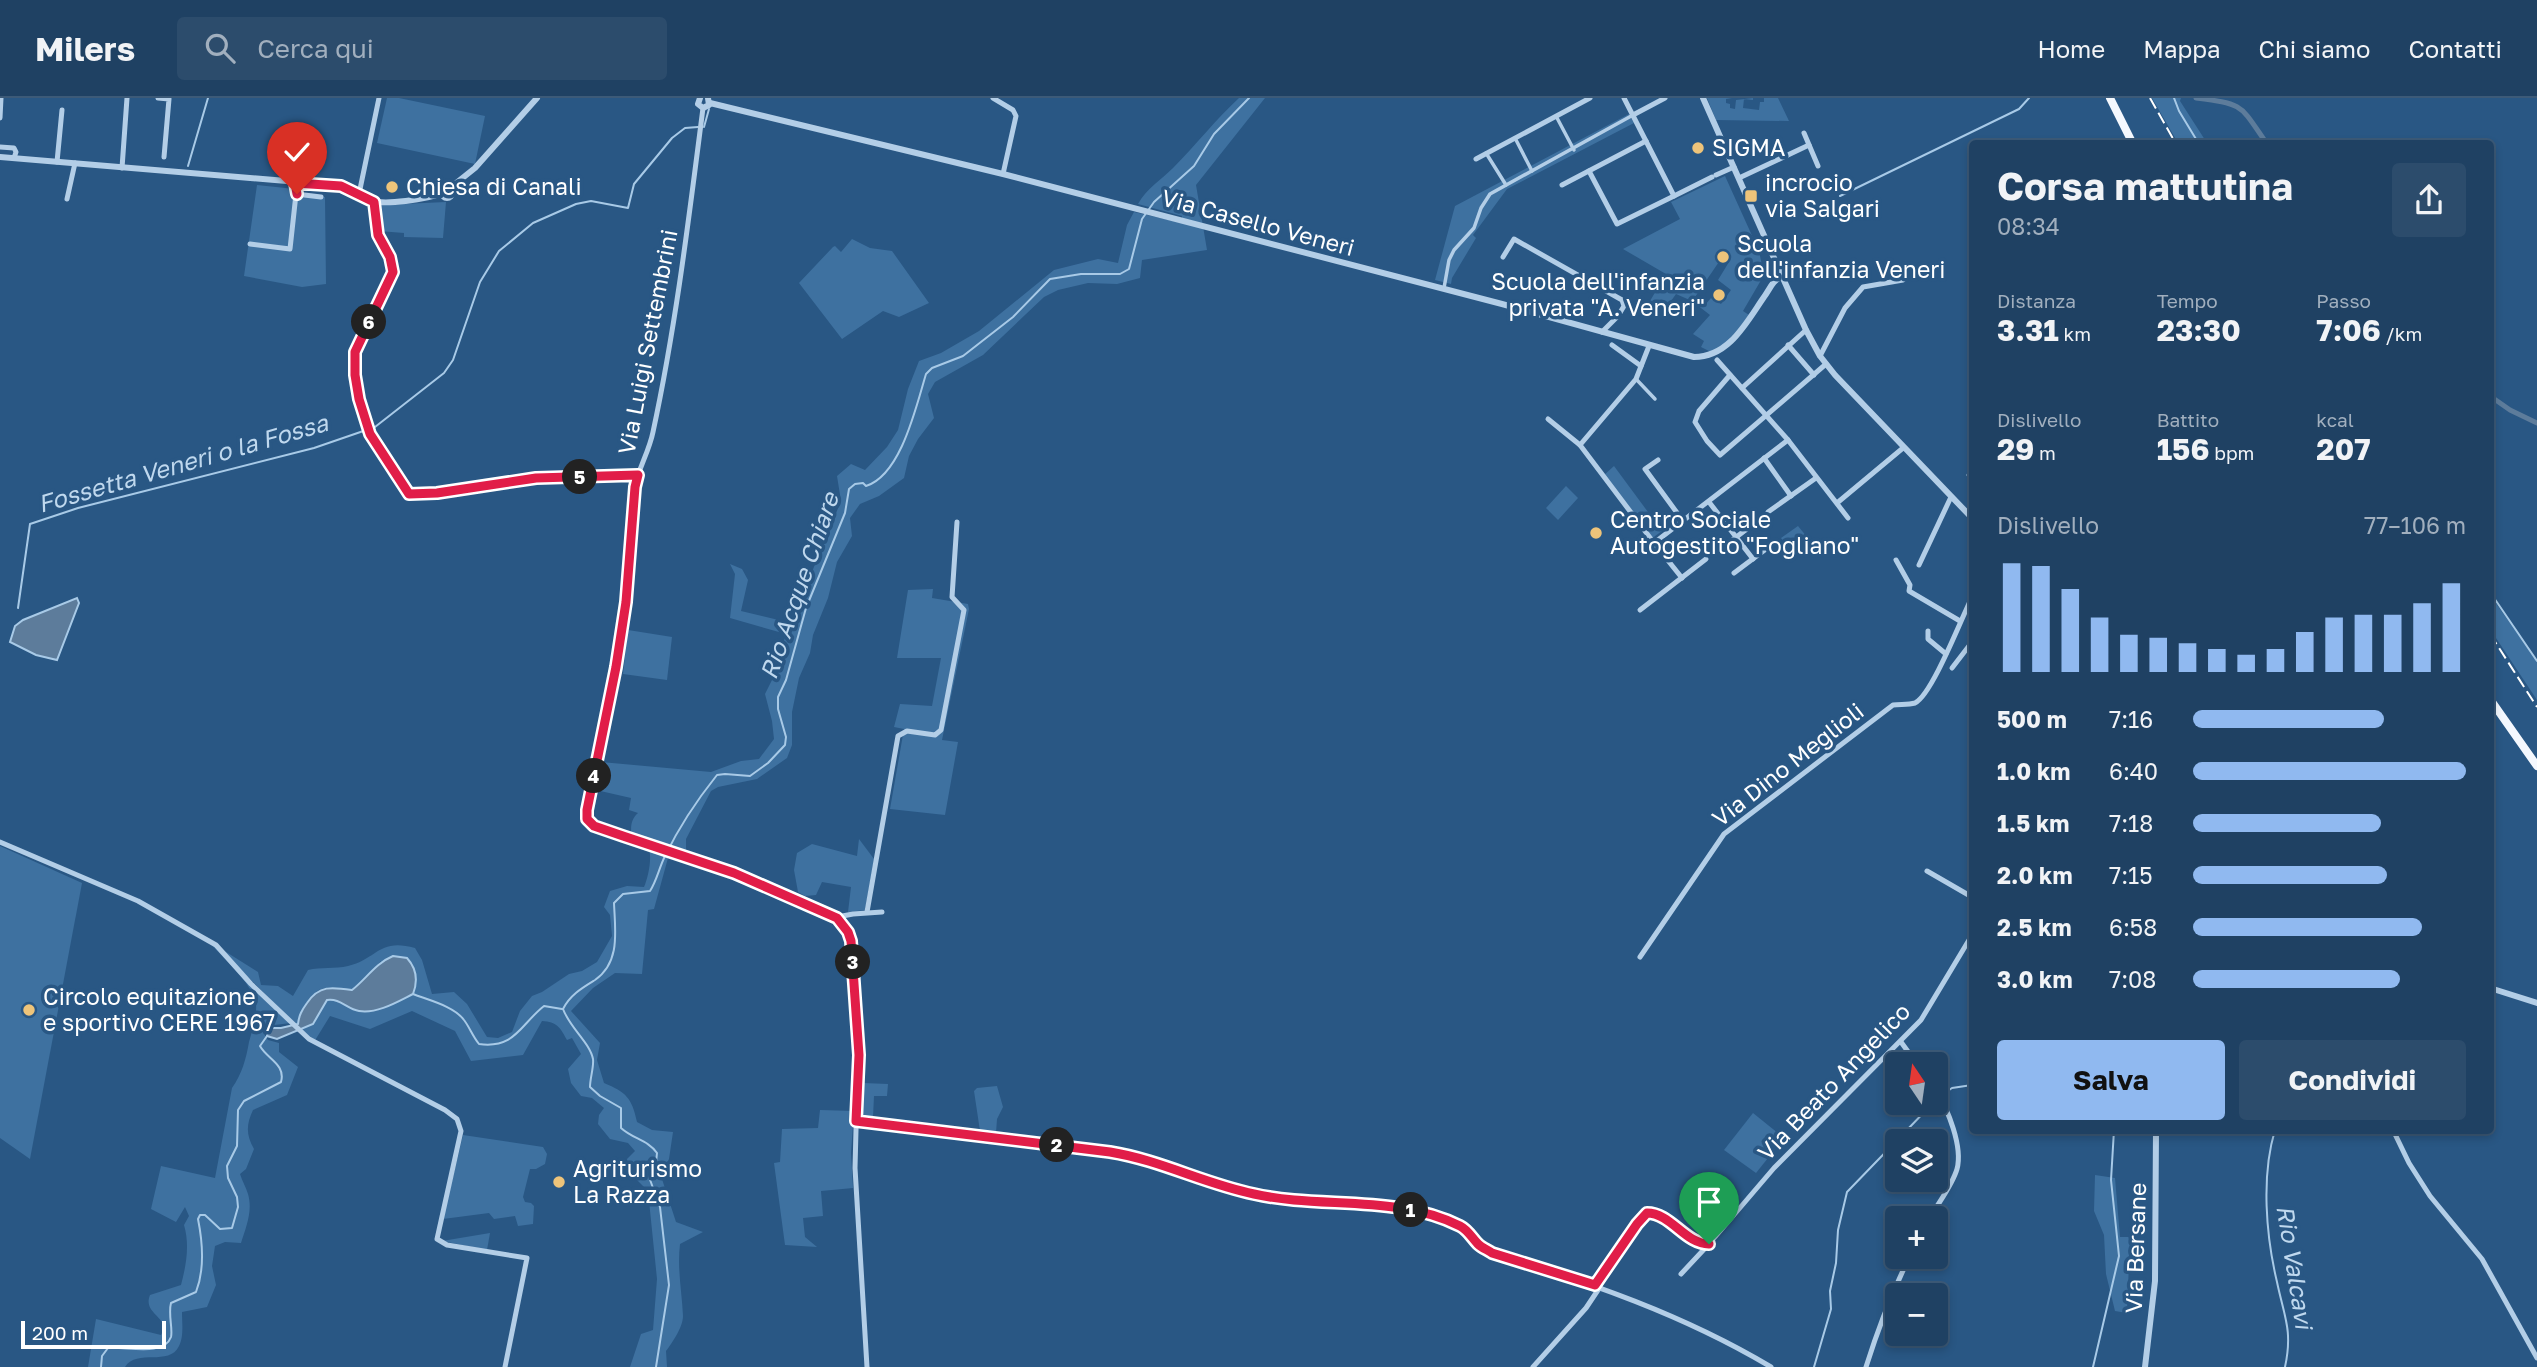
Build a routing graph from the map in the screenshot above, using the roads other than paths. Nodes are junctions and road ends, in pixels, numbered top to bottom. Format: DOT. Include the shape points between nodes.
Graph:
graph roads {
  1 [pos="1,98"];
  2 [pos="127,98"];
  3 [pos="158,98"];
  4 [pos="379,98"];
  5 [pos="537,98"];
  6 [pos="689,98"];
  7 [pos="993,98"];
  8 [pos="1590,98"];
  9 [pos="1624,98"];
  10 [pos="1665,98"];
  11 [pos="1703,98"];
  12 [pos="2110,98"];
  13 [pos="699,99"];
  14 [pos="710,102"];
  15 [pos="703,108"];
  16 [pos="62,110"];
  17 [pos="1633,115"];
  18 [pos="1556,116"];
  19 [pos="0,118"];
  20 [pos="1804,133"];
  21 [pos="1515,138"];
  22 [pos="2131,140"];
  23 [pos="1646,141"];
  24 [pos="1809,145"];
  25 [pos="0,146"];
  26 [pos="1574,150"];
  27 [pos="1486,153"];
  28 [pos="0,157"];
  29 [pos="14,158"];
  30 [pos="1476,159"];
  31 [pos="57,162"];
  32 [pos="75,163"];
  33 [pos="1818,166"];
  34 [pos="122,167"];
  35 [pos="1734,167"];
  36 [pos="163,171"];
  37 [pos="1589,171"];
  38 [pos="1532,172"];
  39 [pos="1003,174"];
  40 [pos="1739,178"];
  41 [pos="295,183"];
  42 [pos="1506,185"];
  43 [pos="1562,185"];
  44 [pos="296,194"];
  45 [pos="359,194"];
  46 [pos="1674,196"];
  47 [pos="321,197"];
  48 [pos="67,199"];
  49 [pos="374,202"];
  50 [pos="250,244"];
  51 [pos="1503,257"];
  52 [pos="1783,280"];
  53 [pos="1903,280"];
  54 [pos="1443,289"];
  55 [pos="1618,316"];
  56 [pos="1806,330"];
  57 [pos="1602,331"];
  58 [pos="1619,337"];
  59 [pos="1612,345"];
  60 [pos="1649,345"];
  61 [pos="1788,345"];
  62 [pos="1820,356"];
  63 [pos="1717,360"];
  64 [pos="1826,364"];
  65 [pos="1641,366"];
  66 [pos="1730,375"];
  67 [pos="1814,375"];
  68 [pos="1636,379"];
  69 [pos="1742,387"];
  70 [pos="1655,399"];
  71 [pos="1766,416"];
  72 [pos="1548,419"];
  73 [pos="1788,440"];
  74 [pos="1580,445"];
  75 [pos="1903,448"];
  76 [pos="1764,458"];
  77 [pos="1658,460"];
  78 [pos="638,475"];
  79 [pos="1816,478"];
  80 [pos="1791,496"];
  81 [pos="1951,497"];
  82 [pos="1709,502"];
  83 [pos="1837,503"];
  84 [pos="1768,512"];
  85 [pos="1969,515"];
  86 [pos="1848,518"];
  87 [pos="1760,519"];
  88 [pos="1683,521"];
  89 [pos="957,522"];
  90 [pos="1735,537"];
  91 [pos="1654,542"];
  92 [pos="1774,543"];
  93 [pos="1638,553"];
  94 [pos="1714,554"];
  95 [pos="1706,559"];
  96 [pos="1753,559"];
  97 [pos="1896,560"];
  98 [pos="1919,565"];
  99 [pos="1734,573"];
  100 [pos="1682,578"];
  101 [pos="1969,603"];
  102 [pos="1640,610"];
  103 [pos="1960,621"];
  104 [pos="1928,631"];
  105 [pos="1969,646"];
  106 [pos="1946,654"];
  107 [pos="1952,668"];
  108 [pos="2494,705"];
  109 [pos="2537,766"];
  110 [pos="0,842"];
  111 [pos="1927,872"];
  112 [pos="1969,895"];
  113 [pos="867,912"];
  114 [pos="882,912"];
  115 [pos="837,918"];
  116 [pos="1969,940"];
  117 [pos="1640,957"];
  118 [pos="2494,989"];
  119 [pos="2537,1003"];
  120 [pos="1901,1042"];
  121 [pos="1908,1052"];
  122 [pos="1947,1115"];
  123 [pos="856,1121"];
  124 [pos="2156,1134"];
  125 [pos="2395,1134"];
  126 [pos="1936,1206"];
  127 [pos="1709,1244"];
  128 [pos="1904,1269"];
  129 [pos="1681,1274"];
  130 [pos="1598,1286"];
  131 [pos="2537,1358"];
  132 [pos="505,1367"];
  133 [pos="867,1367"];
  134 [pos="1533,1367"];
  135 [pos="1771,1367"];
  136 [pos="1866,1367"];
  137 [pos="2145,1367"];
  1 -- 19 [label="street"];
  2 -- 34 [label="street"];
  3 -- 36 [label="street" via="169,99"];
  4 -- 45 [label="street"];
  5 -- 49 [label="street" via="451,190 445,188 443,195 425,199"];
  6 -- 13 [label="street"];
  7 -- 39 [label="street" via="1016,116"];
  8 -- 18 [label="street"];
  9 -- 17 [label="street"];
  10 -- 17 [label="street"];
  11 -- 35 [label="street"];
  12 -- 22 [label="main road"];
  13 -- 15 [label="street"];
  14 -- 15 [label="street"];
  14 -- 39 [label="street, Via Casello Veneri"];
  15 -- 78 [label="street, Via Luigi Settembrini" via="663,381 648,454"];
  16 -- 31 [label="street"];
  17 -- 23 [label="street"];
  17 -- 26 [label="street"];
  18 -- 21 [label="street"];
  18 -- 26 [label="street"];
  20 -- 24 [label="street"];
  21 -- 27 [label="street"];
  21 -- 38 [label="street"];
  23 -- 37 [label="street"];
  23 -- 46 [label="street"];
  24 -- 33 [label="street"];
  24 -- 40 [label="street"];
  25 -- 29 [label="street" via="14,148"];
  26 -- 38 [label="street"];
  27 -- 30 [label="street"];
  27 -- 42 [label="street"];
  28 -- 29 [label="street"];
  29 -- 31 [label="street"];
  31 -- 32 [label="street"];
  32 -- 34 [label="street"];
  32 -- 48 [label="street"];
  34 -- 36 [label="street"];
  35 -- 40 [label="street"];
  35 -- 46 [label="street"];
  36 -- 41 [label="street"];
  37 -- 43 [label="street"];
  37 -- 46 [label="street" via="1618,224"];
  38 -- 42 [label="street"];
  39 -- 54 [label="street, Via Casello Veneri"];
  40 -- 52 [label="street"];
  41 -- 44 [label="street"];
  41 -- 45 [label="street" via="341,186"];
  42 -- 54 [label="street" via="1485,200 1474,228 1454,250"];
  44 -- 47 [label="street"];
  44 -- 50 [label="street" via="290,249"];
  45 -- 49 [label="street"];
  49 -- 78 [label="street" via="378,235 393,272 355,352 355,375 370,434 409,494 536,478"];
  51 -- 55 [label="street" via="1514,239 1622,300"];
  52 -- 56 [label="street"];
  52 -- 60 [label="street, Via Casello Veneri" via="1769,290 1720,352 1694,357"];
  53 -- 62 [label="street" via="1863,287"];
  54 -- 57 [label="street, Via Casello Veneri"];
  55 -- 57 [label="street"];
  55 -- 58 [label="street"];
  56 -- 61 [label="street"];
  56 -- 62 [label="street"];
  57 -- 58 [label="street, Via Casello Veneri"];
  58 -- 60 [label="street, Via Casello Veneri"];
  59 -- 65 [label="street"];
  60 -- 65 [label="street"];
  61 -- 67 [label="street"];
  61 -- 69 [label="street"];
  62 -- 64 [label="street"];
  63 -- 66 [label="street"];
  64 -- 67 [label="street"];
  64 -- 75 [label="street"];
  65 -- 68 [label="street"];
  66 -- 69 [label="street"];
  66 -- 71 [label="street" via="1695,422 1707,441 1720,455"];
  67 -- 71 [label="street"];
  68 -- 70 [label="street"];
  68 -- 74 [label="street"];
  69 -- 71 [label="street"];
  71 -- 73 [label="street"];
  72 -- 74 [label="street"];
  73 -- 76 [label="street"];
  73 -- 79 [label="street"];
  74 -- 91 [label="street"];
  75 -- 81 [label="street"];
  75 -- 83 [label="street"];
  76 -- 80 [label="street"];
  76 -- 82 [label="street"];
  77 -- 88 [label="street" via="1645,469"];
  78 -- 115 [label="street, Via Luigi Settembrini" via="626,602 587,819 594,826 734,873"];
  79 -- 80 [label="street"];
  79 -- 83 [label="street"];
  80 -- 84 [label="street"];
  81 -- 85 [label="street"];
  81 -- 98 [label="street"];
  82 -- 88 [label="street"];
  82 -- 90 [label="street"];
  83 -- 86 [label="street"];
  87 -- 90 [label="street"];
  88 -- 91 [label="street"];
  89 -- 113 [label="street" via="951,597 964,610 941,730 935,735 907,731 898,736"];
  90 -- 94 [label="street"];
  90 -- 96 [label="street"];
  91 -- 93 [label="street"];
  91 -- 100 [label="street"];
  92 -- 96 [label="street"];
  95 -- 100 [label="street"];
  96 -- 99 [label="street"];
  97 -- 103 [label="street" via="1909,591"];
  100 -- 102 [label="street"];
  101 -- 103 [label="street, Via Dino Meglioli"];
  103 -- 106 [label="street, Via Dino Meglioli"];
  104 -- 106 [label="street" via="1928,639"];
  105 -- 107 [label="street"];
  106 -- 117 [label="street, Via Dino Meglioli" via="1919,700 1893,705 1724,834"];
  108 -- 109 [label="main road"];
  110 -- 132 [label="street" via="138,901 216,945 300,1032 457,1119 461,1131 437,1239 447,1245 527,1258"];
  111 -- 112 [label="street"];
  113 -- 114 [label="street"];
  113 -- 115 [label="street"];
  115 -- 123 [label="street" via="851,941 859,1055"];
  116 -- 120 [label="street, Via Beato Angelico" via="1924,1017"];
  118 -- 119 [label="street"];
  120 -- 121 [label="street"];
  120 -- 127 [label="street, Via Beato Angelico" via="1774,1168"];
  122 -- 126 [label="street" via="1956,1138 1957,1168"];
  123 -- 130 [label="street" via="1118,1153 1264,1196 1415,1211 1461,1227 1492,1253"];
  123 -- 133 [label="street"];
  124 -- 137 [label="street, Via Bersane" via="2155,1290"];
  125 -- 131 [label="street" via="2430,1196 2482,1259"];
  127 -- 129 [label="street, Via Beato Angelico"];
  127 -- 130 [label="street" via="1697,1242 1660,1216 1647,1213"];
  128 -- 136 [label="street"];
  130 -- 134 [label="street" via="1583,1311"];
  130 -- 135 [label="street" via="1678,1318"];
}
